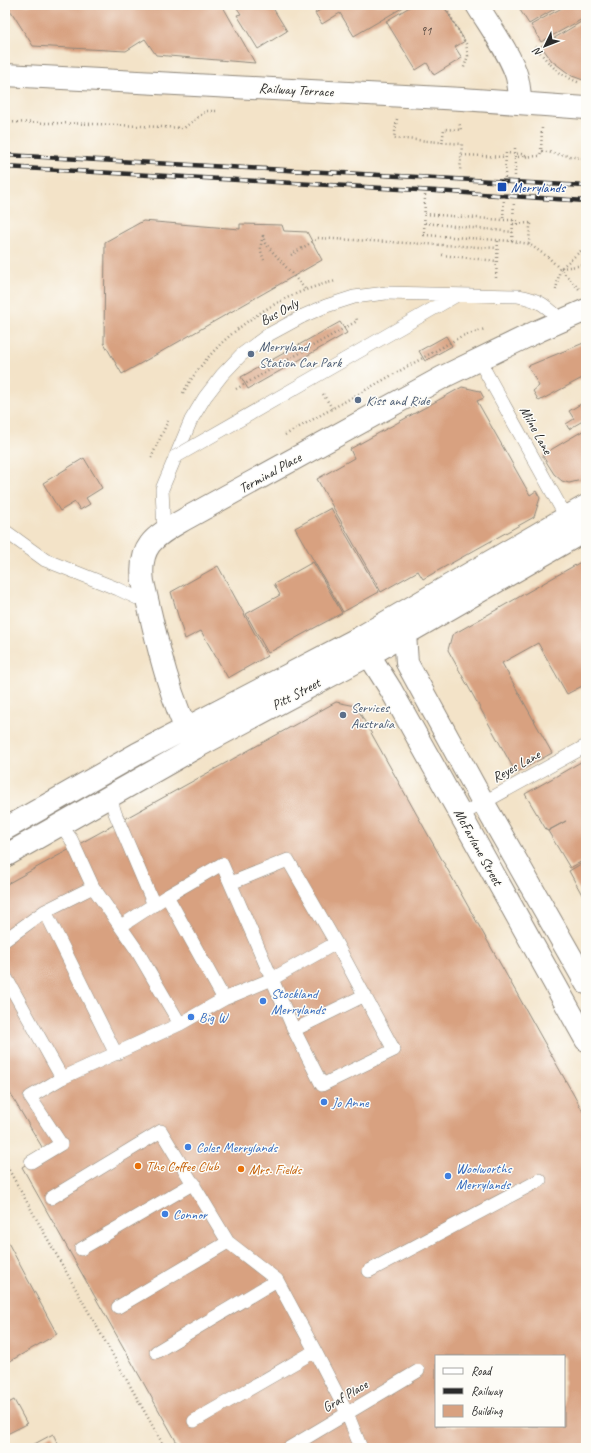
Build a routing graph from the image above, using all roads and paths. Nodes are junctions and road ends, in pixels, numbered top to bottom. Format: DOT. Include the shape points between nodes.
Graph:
graph roads {
  1 [pos="444,5"];
  2 [pos="477,5"];
  3 [pos="535,46"];
  4 [pos="463,70"];
  5 [pos="6,73"];
  6 [pos="586,86"];
  7 [pos="520,102"];
  8 [pos="586,108"];
  9 [pos="222,111"];
  10 [pos="391,118"];
  11 [pos="451,121"];
  12 [pos="5,122"];
  13 [pos="542,128"];
  14 [pos="442,143"];
  15 [pos="516,148"];
  16 [pos="541,151"];
  17 [pos="462,155"];
  18 [pos="529,156"];
  19 [pos="515,157"];
  20 [pos="506,158"];
  21 [pos="586,159"];
  22 [pos="460,172"];
  23 [pos="515,176"];
  24 [pos="425,195"];
  25 [pos="514,201"];
  26 [pos="425,214"];
  27 [pos="503,220"];
  28 [pos="425,223"];
  29 [pos="513,224"];
  30 [pos="517,224"];
  31 [pos="513,232"];
  32 [pos="498,240"];
  33 [pos="512,242"];
  34 [pos="529,244"];
  35 [pos="497,248"];
  36 [pos="586,248"];
  37 [pos="291,255"];
  38 [pos="442,255"];
  39 [pos="264,260"];
  40 [pos="496,261"];
  41 [pos="586,265"];
  42 [pos="560,269"];
  43 [pos="496,280"];
  44 [pos="306,290"];
  45 [pos="555,294"];
  46 [pos="457,295"];
  47 [pos="354,298"];
  48 [pos="583,300"];
  49 [pos="562,321"];
  50 [pos="479,360"];
  51 [pos="232,391"];
  52 [pos="175,458"];
  53 [pos="586,506"];
  54 [pos="566,517"];
  55 [pos="586,530"];
  56 [pos="5,531"];
  57 [pos="164,531"];
  58 [pos="148,603"];
  59 [pos="405,634"];
  60 [pos="369,655"];
  61 [pos="185,729"];
  62 [pos="586,746"];
  63 [pos="195,748"];
  64 [pos="110,796"];
  65 [pos="483,802"];
  66 [pos="461,815"];
  67 [pos="61,825"];
  68 [pos="5,829"];
  69 [pos="5,856"];
  70 [pos="231,883"];
  71 [pos="93,887"];
  72 [pos="167,896"];
  73 [pos="154,905"];
  74 [pos="45,911"];
  75 [pos="121,926"];
  76 [pos="5,940"];
  77 [pos="336,943"];
  78 [pos="5,976"];
  79 [pos="272,979"];
  80 [pos="586,983"];
  81 [pos="365,995"];
  82 [pos="224,999"];
  83 [pos="180,1024"];
  84 [pos="294,1030"];
  85 [pos="586,1040"];
  86 [pos="116,1054"];
  87 [pos="62,1078"];
  88 [pos="5,1162"];
  89 [pos="31,1162"];
  90 [pos="540,1180"];
  91 [pos="194,1183"];
  92 [pos="51,1198"];
  93 [pos="228,1242"];
  94 [pos="81,1249"];
  95 [pos="369,1271"];
  96 [pos="277,1280"];
  97 [pos="118,1307"];
  98 [pos="315,1351"];
  99 [pos="156,1352"];
  100 [pos="418,1371"];
  101 [pos="347,1413"];
  102 [pos="194,1421"];
  103 [pos="165,1448"];
  104 [pos="289,1448"];
  105 [pos="361,1448"];
  1 -- 4 [label="path" via="466,44 468,56"];
  2 -- 7 [label="street" via="517,76"];
  3 -- 6 [label="path" via="551,67 567,78"];
  5 -- 7 [label="street, Railway Terrace"];
  7 -- 8 [label="street, Railway Terrace"];
  9 -- 12 [label="path" via="206,111 184,128"];
  10 -- 14 [label="path" via="397,118 394,138"];
  11 -- 14 [label="path" via="459,122 461,130 444,129"];
  13 -- 16 [label="path"];
  14 -- 17 [label="path" via="462,144"];
  15 -- 19 [label="path"];
  16 -- 18 [label="path" via="540,156"];
  16 -- 21 [label="path"];
  17 -- 20 [label="path"];
  17 -- 22 [label="path"];
  18 -- 19 [label="path"];
  18 -- 20 [label="path, bridge" via="506,153"];
  19 -- 23 [label="path"];
  20 -- 27 [label="path, bridge"];
  24 -- 26 [label="path"];
  25 -- 29 [label="path"];
  26 -- 27 [label="path"];
  26 -- 28 [label="path"];
  27 -- 30 [label="path, bridge" via="517,220"];
  28 -- 31 [label="path"];
  28 -- 32 [label="path" via="424,235"];
  29 -- 30 [label="path"];
  29 -- 31 [label="path"];
  30 -- 34 [label="path" via="532,223"];
  31 -- 33 [label="path"];
  32 -- 33 [label="path"];
  32 -- 35 [label="path"];
  33 -- 34 [label="path"];
  34 -- 42 [label="path"];
  35 -- 37 [label="path" via="317,238"];
  35 -- 40 [label="path"];
  36 -- 42 [label="path"];
  38 -- 40 [label="path"];
  39 -- 44 [label="path" via="261,253 263,235 265,243"];
  40 -- 43 [label="path"];
  41 -- 42 [label="path"];
  42 -- 45 [label="path"];
  42 -- 48 [label="path"];
  46 -- 47 [label="lane, Bus Only, bridge" via="386,293"];
  46 -- 49 [label="lane, Bus Only" via="500,294 532,298 543,303"];
  46 -- 52 [label="lane, Bus Only, bridge"];
  47 -- 51 [label="path" via="357,321"];
  47 -- 52 [label="lane, Bus Only, bridge" via="326,306 296,320 268,335 241,355 205,397 191,420"];
  48 -- 49 [label="street, Terminal Place"];
  49 -- 50 [label="street, Terminal Place"];
  50 -- 54 [label="lane, Milne Lane"];
  50 -- 57 [label="street, Terminal Place"];
  52 -- 57 [label="lane, Bus Only" via="162,489"];
  53 -- 54 [label="street, Pitt Street"];
  54 -- 61 [label="street, Pitt Street" via="359,638"];
  55 -- 59 [label="street, Pitt Street"];
  56 -- 58 [label="lane" via="45,560"];
  57 -- 58 [label="street, Terminal Place" via="146,549 142,559 142,576"];
  58 -- 61 [label="street, Terminal Place" via="172,696"];
  59 -- 60 [label="street, Pitt Street"];
  59 -- 65 [label="street, McFarlane Street" via="407,663"];
  60 -- 63 [label="street, Pitt Street"];
  60 -- 66 [label="street, McFarlane Street"];
  61 -- 63 [label="street, Terminal Place"];
  61 -- 68 [label="street, Pitt Street"];
  62 -- 65 [label="lane, Reyes Lane"];
  63 -- 64 [label="street, Pitt Street"];
  64 -- 67 [label="street, Pitt Street"];
  64 -- 73 [label="lane"];
  65 -- 66 [label="lane, Reyes Lane"];
  65 -- 80 [label="street, McFarlane Street"];
  66 -- 85 [label="street, McFarlane Street"];
  67 -- 69 [label="street, Pitt Street"];
  67 -- 71 [label="lane" via="71,839"];
  70 -- 72 [label="lane" via="222,864"];
  70 -- 77 [label="lane" via="288,860"];
  70 -- 79 [label="lane"];
  71 -- 74 [label="lane"];
  71 -- 75 [label="lane"];
  72 -- 73 [label="lane"];
  72 -- 82 [label="lane"];
  73 -- 75 [label="lane"];
  74 -- 76 [label="lane"];
  74 -- 86 [label="lane"];
  75 -- 83 [label="lane"];
  77 -- 79 [label="lane"];
  77 -- 81 [label="lane"];
  78 -- 87 [label="lane"];
  79 -- 82 [label="lane"];
  79 -- 84 [label="lane"];
  81 -- 84 [label="lane"];
  81 -- 84 [label="lane" via="394,1050 322,1086"];
  82 -- 83 [label="lane"];
  83 -- 86 [label="lane"];
  86 -- 87 [label="lane"];
  87 -- 89 [label="lane" via="30,1097 61,1144"];
  88 -- 103 [label="path"];
  90 -- 95 [label="lane"];
  91 -- 92 [label="lane" via="162,1131"];
  91 -- 93 [label="lane"];
  91 -- 94 [label="lane"];
  93 -- 96 [label="lane"];
  93 -- 97 [label="lane"];
  96 -- 98 [label="lane"];
  96 -- 99 [label="lane"];
  98 -- 101 [label="lane"];
  98 -- 102 [label="lane"];
  100 -- 101 [label="lane, Graf Place"];
  101 -- 104 [label="lane, Graf Place"];
  101 -- 105 [label="lane"];
}
